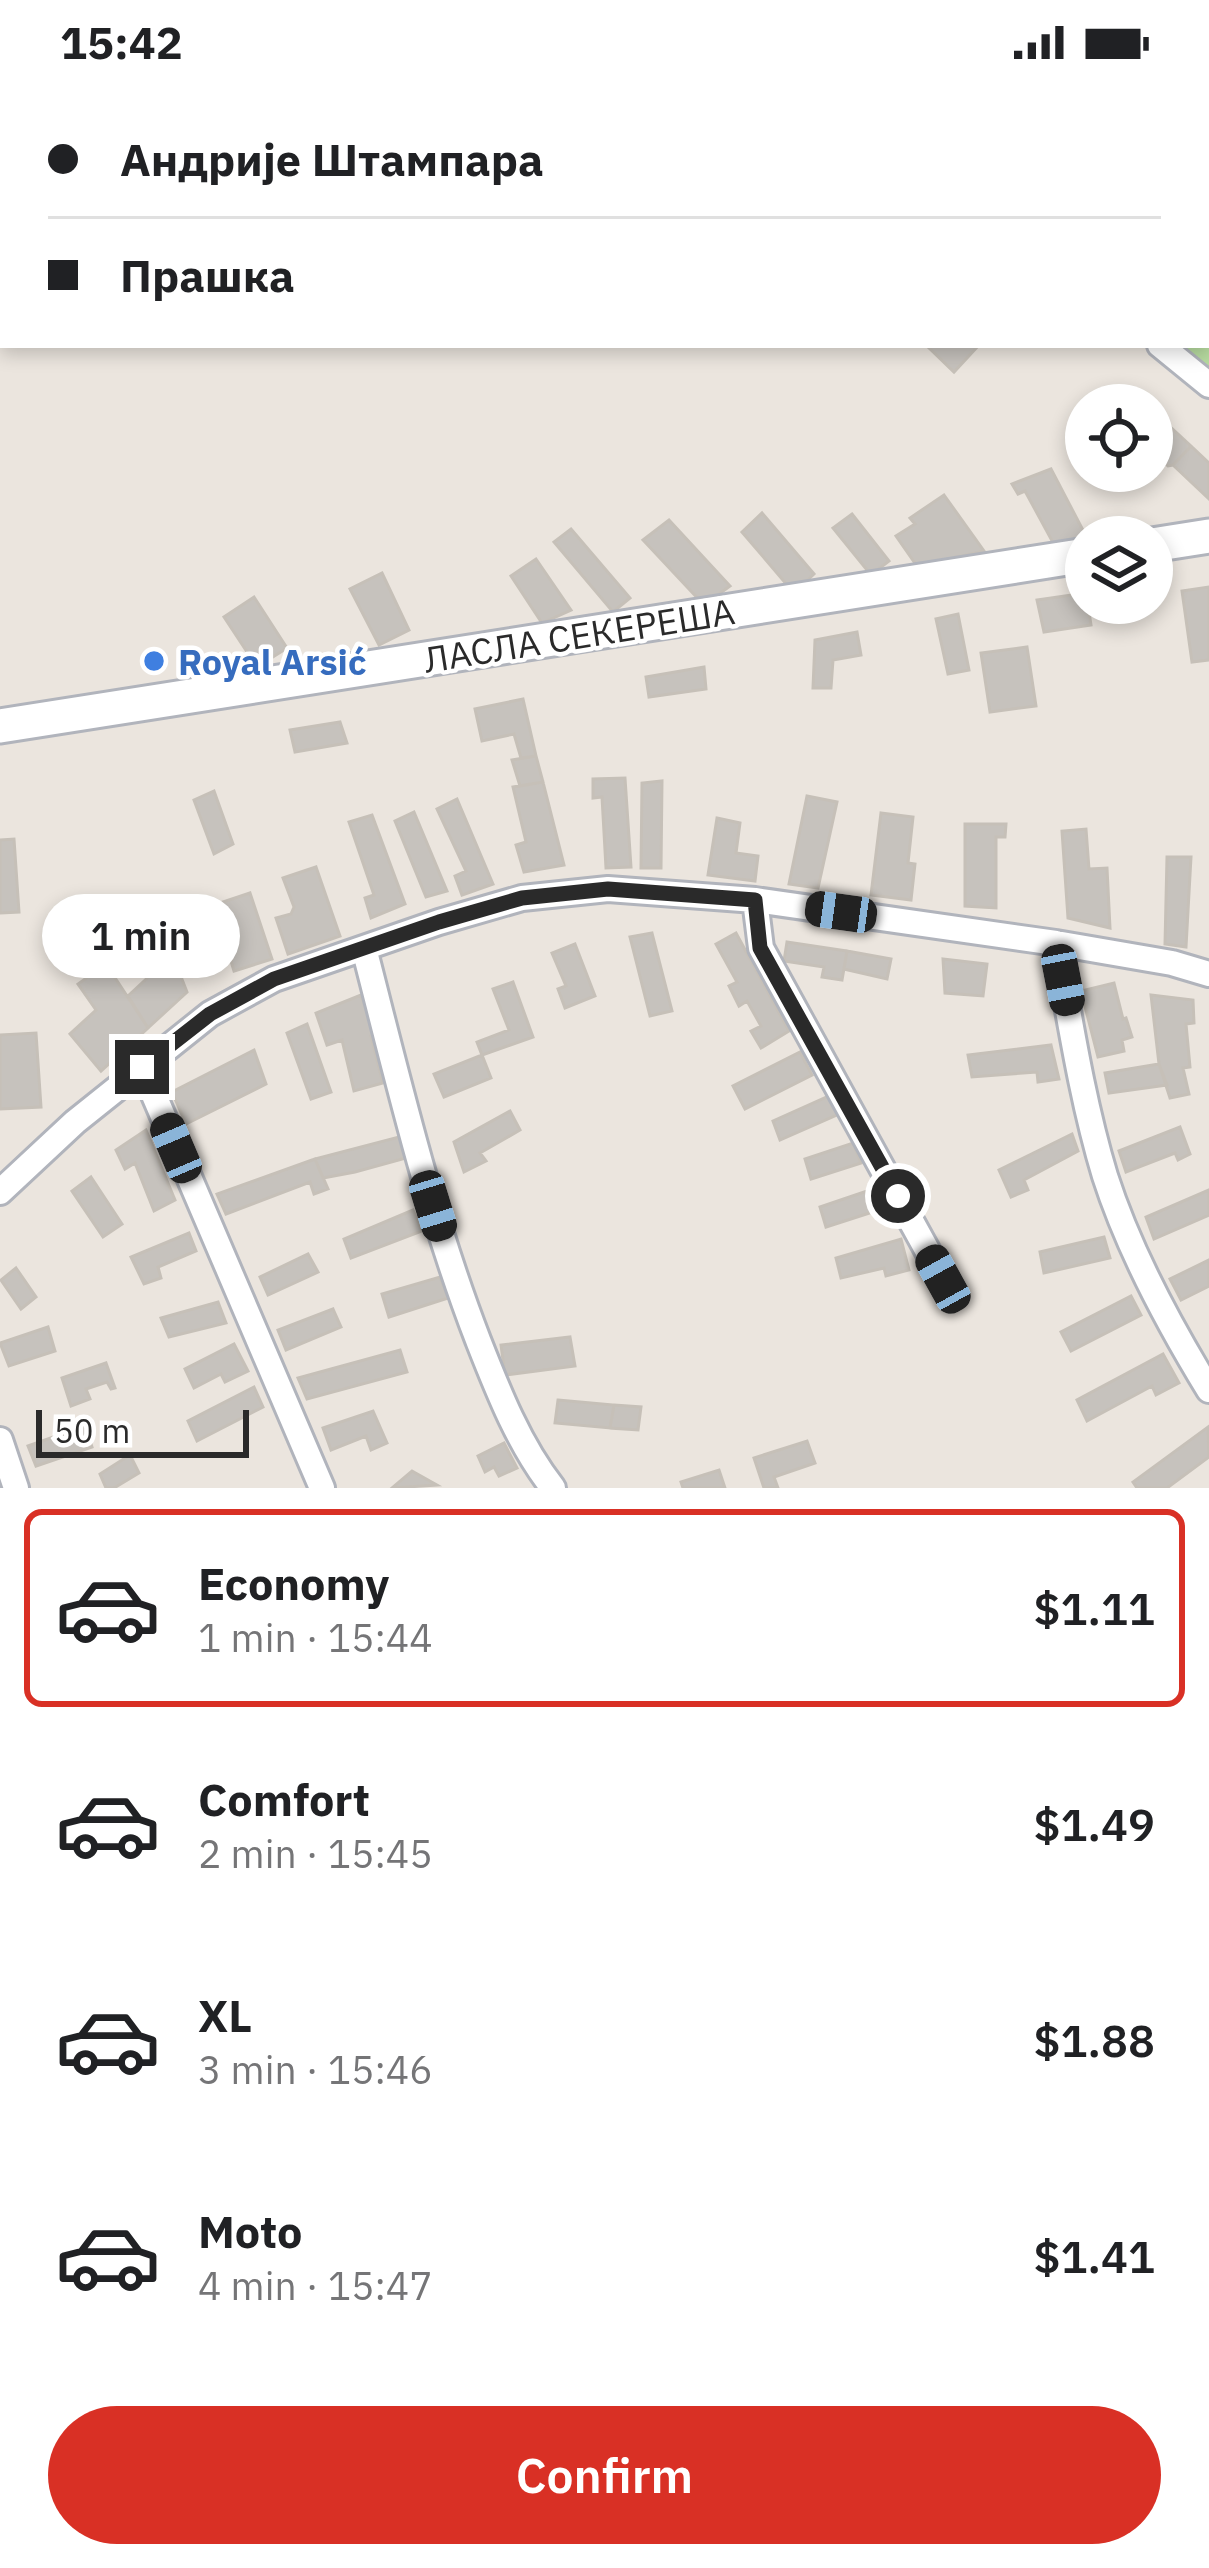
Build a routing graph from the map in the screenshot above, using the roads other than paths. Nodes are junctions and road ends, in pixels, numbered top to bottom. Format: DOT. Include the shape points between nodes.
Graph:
graph roads {
  1 [pos="1164,348"];
  2 [pos="1209,385"];
  3 [pos="1209,536"];
  4 [pos="1173,542"];
  5 [pos="1065,558"];
  6 [pos="0,726"];
  7 [pos="755,900"];
  8 [pos="1056,943"];
  9 [pos="364,948"];
  10 [pos="1209,974"];
  11 [pos="142,1067"];
  12 [pos="0,1192"];
  13 [pos="943,1279"];
  14 [pos="1209,1390"];
  15 [pos="0,1440"];
  16 [pos="16,1488"];
  17 [pos="322,1488"];
  18 [pos="554,1488"];
  1 -- 2 [label="street"];
  3 -- 4 [label="street"];
  5 -- 6 [label="street, ЛАСЛА СЕКЕРЕША"];
  7 -- 8 [label="street"];
  7 -- 9 [label="street" via="608,889 522,898"];
  7 -- 13 [label="street" via="760,948"];
  8 -- 10 [label="street"];
  8 -- 14 [label="street" via="1106,1178 1143,1272"];
  9 -- 11 [label="street" via="274,979 210,1014"];
  9 -- 18 [label="street" via="458,1286 497,1390"];
  11 -- 12 [label="street"];
  11 -- 17 [label="street"];
  15 -- 16 [label="street"];
}
